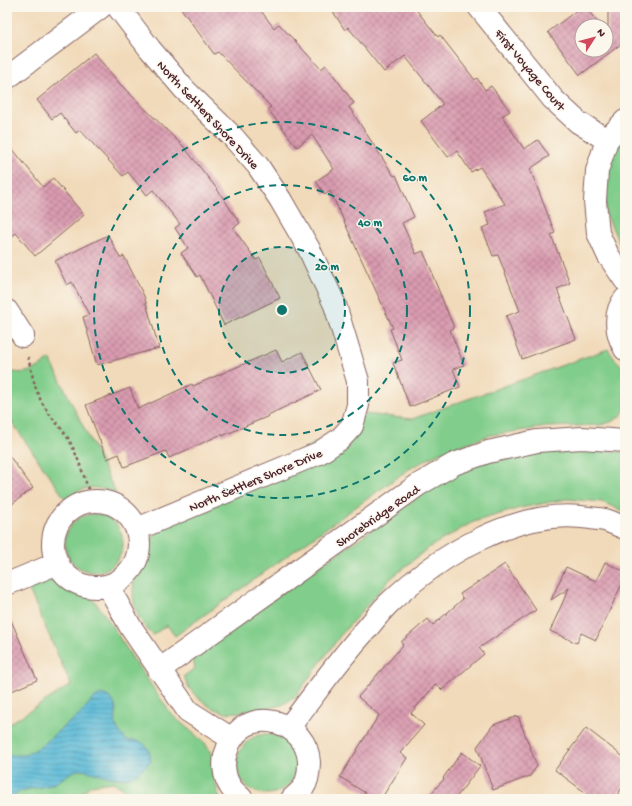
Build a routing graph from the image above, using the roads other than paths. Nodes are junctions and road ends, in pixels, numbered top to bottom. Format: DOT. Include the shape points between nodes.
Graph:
graph roads {
  1 [pos="101,7"];
  2 [pos="118,7"];
  3 [pos="479,7"];
  4 [pos="7,78"];
  5 [pos="625,121"];
  6 [pos="607,140"];
  7 [pos="625,280"];
  8 [pos="625,299"];
  9 [pos="7,311"];
  10 [pos="23,336"];
  11 [pos="625,349"];
  12 [pos="625,441"];
  13 [pos="625,528"];
  14 [pos="137,529"];
  15 [pos="58,563"];
  16 [pos="7,584"];
  17 [pos="108,586"];
  18 [pos="159,670"];
  19 [pos="289,727"];
  20 [pos="232,739"];
  21 [pos="242,799"];
  22 [pos="292,799"];
  1 -- 4 [label="street"];
  2 -- 14 [label="street, North Settlers Shore Drive" via="184,89 233,137 258,166 280,199 309,249 335,305 358,381 358,405 352,426 340,439 319,453"];
  3 -- 6 [label="street, First Voyage Court" via="553,99 578,122"];
  5 -- 6 [label="street"];
  6 -- 7 [label="street" via="597,171 595,202 598,233 608,255"];
  8 -- 11 [label="street" via="617,316 617,331"];
  9 -- 10 [label="street"];
  12 -- 18 [label="street, Shorebridge Road" via="582,438 537,441 488,452 454,464 418,485"];
  13 -- 19 [label="street" via="607,521 557,516 514,526 469,545 419,576 387,605"];
  14 -- 15 [label="street" via="128,515 116,506 98,501 81,503 68,511 58,524 53,540 54,556"];
  14 -- 17 [label="street" via="139,548 134,566 123,578"];
  15 -- 16 [label="street"];
  15 -- 17 [label="street" via="74,581 90,587"];
  17 -- 18 [label="street"];
  18 -- 20 [label="street" via="188,711"];
  19 -- 20 [label="street" via="273,721 258,722 244,728"];
  19 -- 22 [label="street" via="302,739 309,754 310,772 303,788"];
  20 -- 21 [label="street" via="225,754 224,770 230,786"];
}
